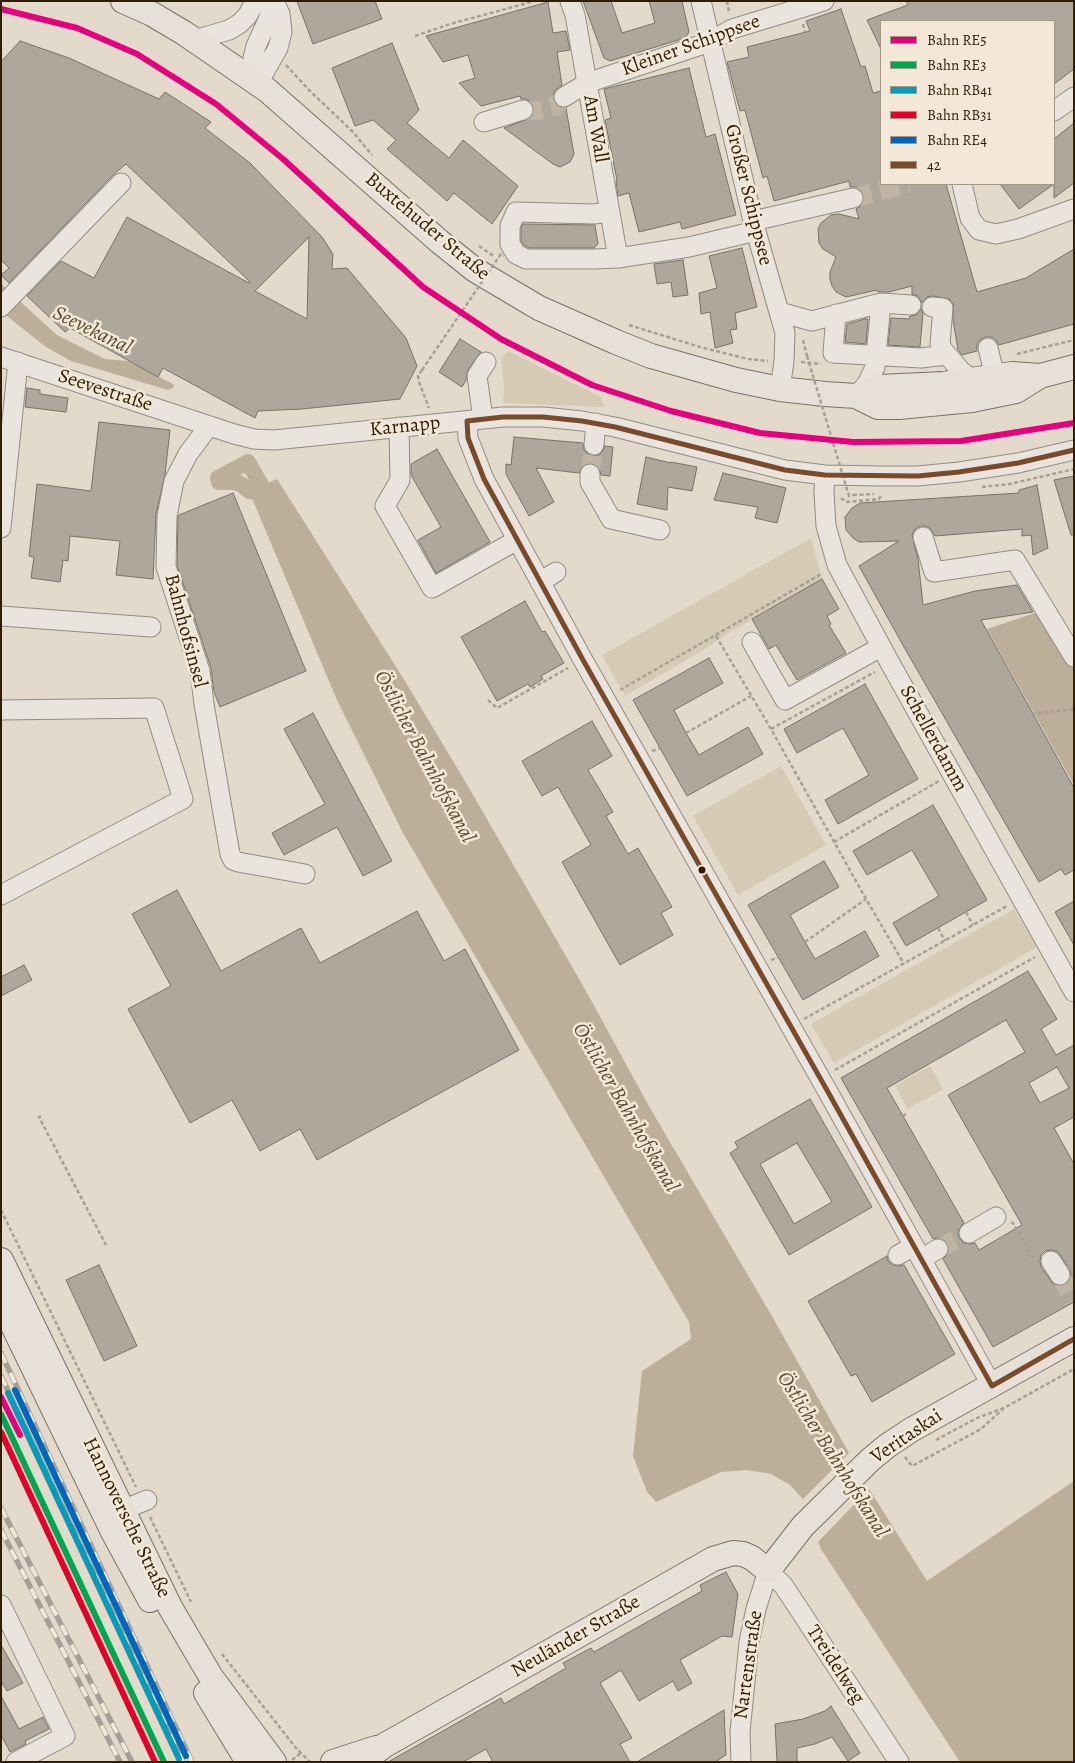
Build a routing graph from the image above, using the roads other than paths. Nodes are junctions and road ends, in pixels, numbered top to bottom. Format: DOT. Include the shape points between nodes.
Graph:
graph roads {
  1 [pos="123,1"];
  2 [pos="255,1"];
  3 [pos="270,1"];
  4 [pos="274,1"];
  5 [pos="570,1"];
  6 [pos="701,1"];
  7 [pos="824,1"];
  8 [pos="194,40"];
  9 [pos="710,42"];
  10 [pos="258,83"];
  11 [pos="587,83"];
  12 [pos="564,97"];
  13 [pos="1074,97"];
  14 [pos="523,110"];
  15 [pos="1055,110"];
  16 [pos="484,122"];
  17 [pos="121,183"];
  18 [pos="962,185"];
  19 [pos="853,198"];
  20 [pos="1074,209"];
  21 [pos="610,212"];
  22 [pos="754,226"];
  23 [pos="618,258"];
  24 [pos="882,303"];
  25 [pos="911,305"];
  26 [pos="1,307"];
  27 [pos="932,307"];
  28 [pos="778,312"];
  29 [pos="836,314"];
  30 [pos="988,348"];
  31 [pos="946,355"];
  32 [pos="877,357"];
  33 [pos="10,359"];
  34 [pos="486,362"];
  35 [pos="1074,367"];
  36 [pos="1040,376"];
  37 [pos="985,379"];
  38 [pos="780,389"];
  39 [pos="856,396"];
  40 [pos="475,420"];
  41 [pos="596,423"];
  42 [pos="209,426"];
  43 [pos="399,427"];
  44 [pos="594,445"];
  45 [pos="1074,450"];
  46 [pos="5,451"];
  47 [pos="590,474"];
  48 [pos="825,483"];
  49 [pos="1,528"];
  50 [pos="660,530"];
  51 [pos="923,537"];
  52 [pos="517,540"];
  53 [pos="1,616"];
  54 [pos="151,628"];
  55 [pos="752,642"];
  56 [pos="881,647"];
  57 [pos="1074,657"];
  58 [pos="1,710"];
  59 [pos="305,874"];
  60 [pos="1,895"];
  61 [pos="1074,992"];
  62 [pos="996,1218"];
  63 [pos="969,1232"];
  64 [pos="938,1249"];
  65 [pos="911,1253"];
  66 [pos="1,1260"];
  67 [pos="6,1291"];
  68 [pos="1074,1340"];
  69 [pos="992,1386"];
  70 [pos="147,1500"];
  71 [pos="123,1510"];
  72 [pos="768,1571"];
  73 [pos="1,1605"];
  74 [pos="385,1745"];
  75 [pos="16,1762"];
  76 [pos="248,1762"];
  77 [pos="274,1762"];
  78 [pos="333,1762"];
  79 [pos="362,1762"];
  80 [pos="741,1762"];
  81 [pos="899,1762"];
  1 -- 8 [label="main road, Buxtehuder Straße" via="152,14"];
  2 -- 8 [label="street" via="239,24"];
  3 -- 10 [label="street" via="268,20 254,58"];
  4 -- 10 [label="street" via="280,14 282,32 278,48"];
  5 -- 11 [label="street, Am Wall"];
  6 -- 9 [label="street, Großer Schippsee"];
  7 -- 9 [label="street, Kleiner Schippsee" via="732,29"];
  8 -- 10 [label="main road, Buxtehuder Straße"];
  9 -- 11 [label="street, Kleiner Schippsee"];
  9 -- 22 [label="street, Großer Schippsee"];
  10 -- 38 [label="main road, Buxtehuder Straße" via="446,248 518,297 644,353"];
  11 -- 12 [label="street, Kleiner Schippsee"];
  11 -- 21 [label="street, Am Wall"];
  13 -- 15 [label="street"];
  14 -- 16 [label="street"];
  17 -- 26 [label="street"];
  18 -- 20 [label="street" via="970,218 979,230 996,234"];
  19 -- 22 [label="street"];
  21 -- 23 [label="street, Am Wall"];
  21 -- 23 [label="street" via="516,212 510,226 507,250 526,259"];
  22 -- 23 [label="street" via="689,247"];
  22 -- 28 [label="street, Großer Schippsee"];
  24 -- 25 [label="street"];
  24 -- 29 [label="street"];
  24 -- 32 [label="street"];
  27 -- 31 [label="street" via="943,308 940,344"];
  28 -- 29 [label="street" via="812,321"];
  28 -- 38 [label="street, Großer Schippsee" via="784,334"];
  29 -- 32 [label="street" via="833,353"];
  30 -- 37 [label="street"];
  31 -- 32 [label="street"];
  31 -- 37 [label="street"];
  32 -- 39 [label="street" via="871,378"];
  33 -- 42 [label="street, Seevestraße"];
  33 -- 46 [label="street"];
  34 -- 40 [label="street" via="477,376"];
  35 -- 36 [label="main road, Buxtehuder Straße"];
  36 -- 37 [label="main road, Buxtehuder Straße" via="1012,374"];
  36 -- 39 [label="main road, Buxtehuder Straße" via="1016,391 927,405 878,407"];
  37 -- 39 [label="main road, Buxtehuder Straße" via="879,387"];
  38 -- 39 [label="main road, Buxtehuder Straße"];
  40 -- 41 [label="street, Karnapp" via="542,417"];
  40 -- 43 [label="street, Karnapp"];
  40 -- 52 [label="street" via="468,438 484,479"];
  41 -- 44 [label="street"];
  41 -- 48 [label="street, Karnapp"];
  42 -- 43 [label="street, Karnapp" via="254,439 274,440"];
  42 -- 59 [label="street, Bahnhofsinsel" via="188,454 174,481 167,516 166,567 200,671 230,854 238,862"];
  43 -- 52 [label="street" via="400,480 385,506 432,588"];
  45 -- 48 [label="street, Karnapp" via="959,472"];
  46 -- 49 [label="street"];
  47 -- 50 [label="street" via="590,482 611,519"];
  48 -- 56 [label="street, Schellerdamm" via="826,526 837,565"];
  51 -- 57 [label="street" via="934,572 1015,560"];
  52 -- 65 [label="street" via="548,577 583,660 820,1078 865,1176"];
  53 -- 54 [label="street"];
  55 -- 56 [label="street" via="785,700"];
  56 -- 61 [label="street, Schellerdamm"];
  58 -- 60 [label="street" via="154,708 183,799"];
  62 -- 63 [label="street"];
  64 -- 65 [label="street"];
  65 -- 69 [label="street"];
  66 -- 67 [label="main road, Hannoversche Straße"];
  67 -- 71 [label="main road, Hannoversche Straße"];
  67 -- 76 [label="main road, Hannoversche Straße" via="16,1332 113,1532"];
  68 -- 69 [label="main road, Veritaskai"];
  69 -- 72 [label="main road, Veritaskai" via="887,1446 802,1526"];
  70 -- 71 [label="street"];
  71 -- 77 [label="main road, Hannoversche Straße" via="201,1662"];
  72 -- 74 [label="main road, Neuländer Straße" via="743,1554 733,1553 713,1559"];
  72 -- 80 [label="street, Nartenstraße" via="749,1642 741,1724"];
  72 -- 81 [label="street, Treidelweg" via="795,1603"];
  73 -- 75 [label="street" via="65,1736"];
  74 -- 78 [label="main road, Neuländer Straße"];
  74 -- 79 [label="main road, Neuländer Straße"];
}
